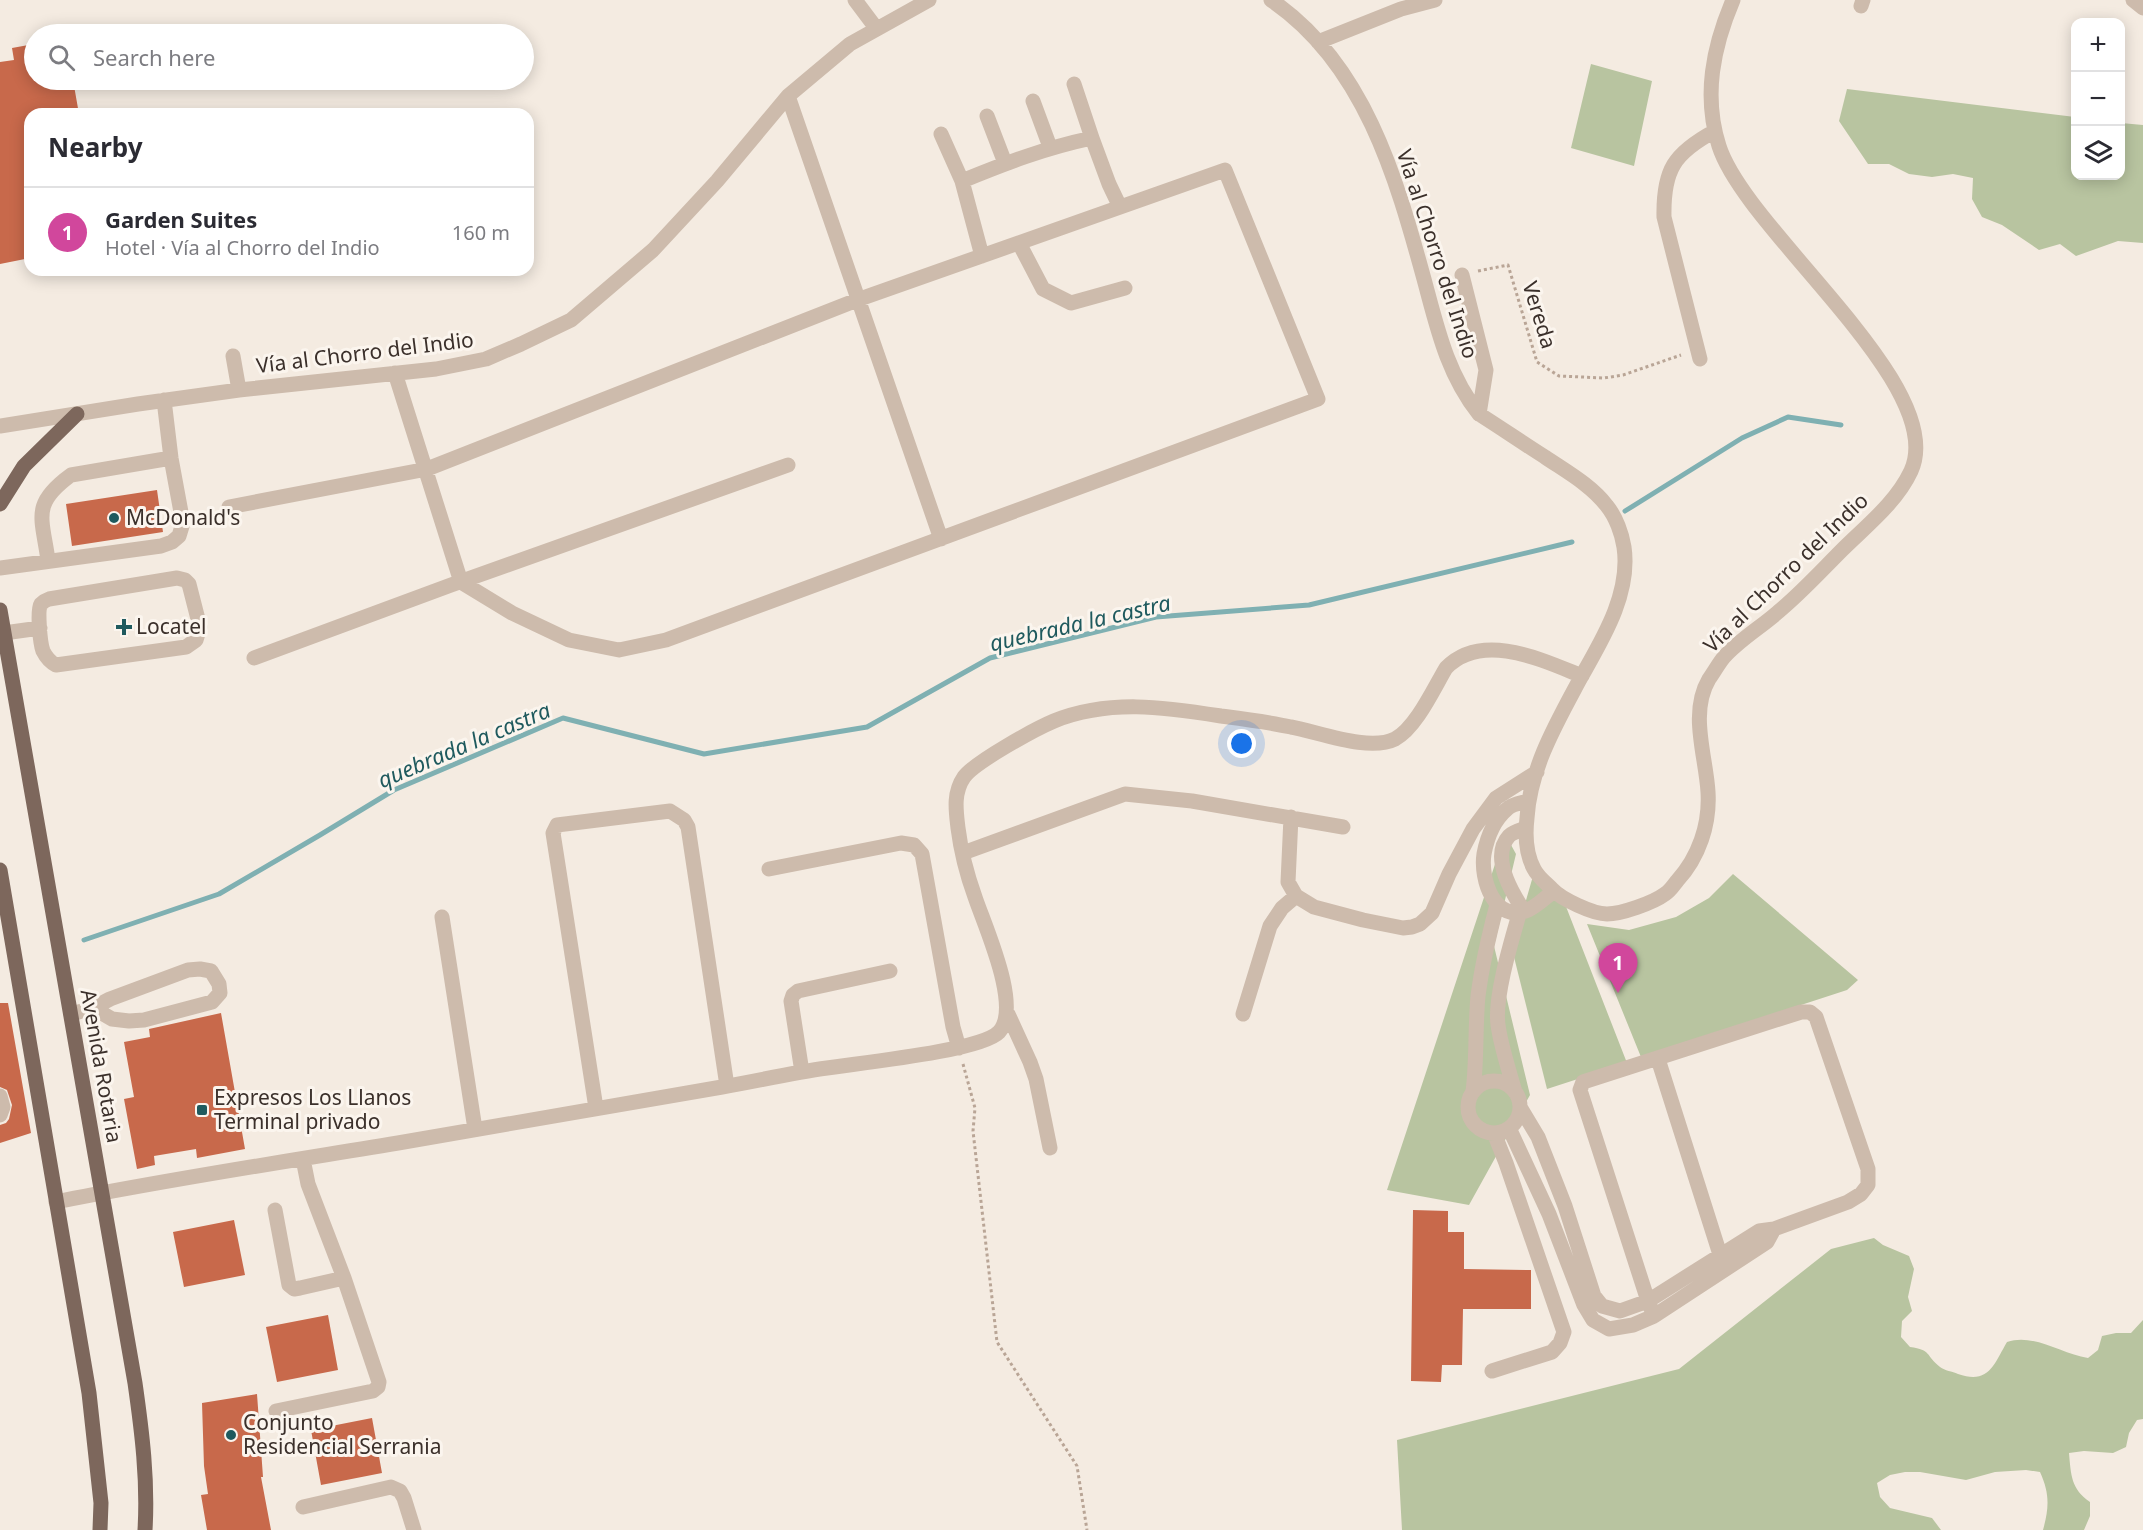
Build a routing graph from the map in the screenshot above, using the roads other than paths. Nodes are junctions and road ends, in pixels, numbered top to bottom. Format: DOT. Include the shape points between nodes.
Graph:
graph roads {
  1 [pos="855,0"];
  2 [pos="929,0"];
  3 [pos="1271,0"];
  4 [pos="1435,0"];
  5 [pos="1733,0"];
  6 [pos="2133,0"];
  7 [pos="1400,4"];
  8 [pos="2143,8"];
  9 [pos="876,28"];
  10 [pos="1318,42"];
  11 [pos="1074,84"];
  12 [pos="788,96"];
  13 [pos="1033,101"];
  14 [pos="987,116"];
  15 [pos="1715,131"];
  16 [pos="941,134"];
  17 [pos="1092,138"];
  18 [pos="1050,147"];
  19 [pos="1005,164"];
  20 [pos="962,181"];
  21 [pos="1120,207"];
  22 [pos="1019,243"];
  23 [pos="982,256"];
  24 [pos="1462,274"];
  25 [pos="1125,288"];
  26 [pos="857,300"];
  27 [pos="1698,354"];
  28 [pos="233,356"];
  29 [pos="395,373"];
  30 [pos="239,390"];
  31 [pos="164,400"];
  32 [pos="77,414"];
  33 [pos="1479,414"];
  34 [pos="0,426"];
  35 [pos="171,458"];
  36 [pos="788,465"];
  37 [pos="427,469"];
  38 [pos="0,504"];
  39 [pos="229,507"];
  40 [pos="941,539"];
  41 [pos="48,560"];
  42 [pos="0,568"];
  43 [pos="461,582"];
  44 [pos="0,610"];
  45 [pos="40,628"];
  46 [pos="4,633"];
  47 [pos="254,658"];
  48 [pos="1582,676"];
  49 [pos="1536,772"];
  50 [pos="1528,801"];
  51 [pos="1291,817"];
  52 [pos="1343,827"];
  53 [pos="1526,828"];
  54 [pos="963,853"];
  55 [pos="770,869"];
  56 [pos="0,870"];
  57 [pos="1554,891"];
  58 [pos="1296,896"];
  59 [pos="1497,905"];
  60 [pos="1522,911"];
  61 [pos="442,917"];
  62 [pos="890,972"];
  63 [pos="93,1008"];
  64 [pos="71,1014"];
  65 [pos="1008,1014"];
  66 [pos="1243,1014"];
  67 [pos="959,1048"];
  68 [pos="1658,1059"];
  69 [pos="802,1072"];
  70 [pos="727,1086"];
  71 [pos="1473,1092"];
  72 [pos="1515,1092"];
  73 [pos="0,1096"];
  74 [pos="1520,1107"];
  75 [pos="596,1108"];
  76 [pos="0,1115"];
  77 [pos="1509,1128"];
  78 [pos="475,1129"];
  79 [pos="1494,1133"];
  80 [pos="1050,1148"];
  81 [pos="303,1159"];
  82 [pos="101,1192"];
  83 [pos="56,1202"];
  84 [pos="1565,1206"];
  85 [pos="275,1210"];
  86 [pos="1549,1214"];
  87 [pos="1722,1264"];
  88 [pos="344,1278"];
  89 [pos="1648,1301"];
  90 [pos="1654,1316"];
  91 [pos="1492,1371"];
  92 [pos="276,1411"];
  93 [pos="303,1508"];
  94 [pos="99,1530"];
  95 [pos="145,1530"];
  96 [pos="414,1530"];
  1 -- 9 [label="street"];
  2 -- 9 [label="street, Vía al Chorro del Indio"];
  3 -- 10 [label="street, Vía al Chorro del Indio" via="1297,19"];
  4 -- 7 [label="street"];
  5 -- 15 [label="street, Vía al Chorro del Indio" via="1720,33 1710,81"];
  6 -- 8 [label="street"];
  7 -- 10 [label="street"];
  9 -- 12 [label="street, Vía al Chorro del Indio" via="850,44"];
  10 -- 33 [label="street, Vía al Chorro del Indio" via="1356,93 1375,131 1397,189 1444,350 1454,376"];
  11 -- 17 [label="street"];
  12 -- 26 [label="street"];
  12 -- 29 [label="street, Vía al Chorro del Indio" via="653,250 571,320 486,359"];
  13 -- 18 [label="street"];
  14 -- 19 [label="street"];
  15 -- 27 [label="street" via="1680,154 1664,194 1664,217"];
  15 -- 57 [label="street, Vía al Chorro del Indio" via="1735,180 1858,330 1886,371 1905,402 1917,450 1913,468 1889,504 1783,608 1724,657 1706,685 1700,714 1708,814 1702,839 1682,877 1665,894 1636,908 1605,915"];
  16 -- 20 [label="street"];
  17 -- 18 [label="street"];
  17 -- 21 [label="street"];
  18 -- 19 [label="street"];
  19 -- 20 [label="street"];
  20 -- 23 [label="street"];
  21 -- 22 [label="street"];
  21 -- 40 [label="street" via="1225,170 1318,399"];
  22 -- 23 [label="street"];
  22 -- 25 [label="street" via="1043,289 1071,303"];
  23 -- 26 [label="street"];
  24 -- 33 [label="street" via="1486,370"];
  26 -- 37 [label="street"];
  26 -- 40 [label="street"];
  28 -- 30 [label="street"];
  29 -- 30 [label="street, Vía al Chorro del Indio"];
  29 -- 37 [label="street"];
  30 -- 31 [label="street, Vía al Chorro del Indio"];
  31 -- 32 [label="street, Vía al Chorro del Indio"];
  31 -- 35 [label="street"];
  32 -- 34 [label="street, Vía al Chorro del Indio"];
  32 -- 38 [label="main road" via="24,466"];
  33 -- 48 [label="street, Vía al Chorro del Indio" via="1592,489 1614,516 1624,549 1623,579 1614,616"];
  35 -- 41 [label="street" via="71,475 60,484 41,509"];
  35 -- 41 [label="street" via="183,523 179,536 172,542"];
  36 -- 43 [label="street"];
  37 -- 39 [label="street"];
  37 -- 43 [label="street"];
  40 -- 43 [label="street" via="666,639 619,650 569,640 512,613"];
  41 -- 42 [label="street"];
  43 -- 47 [label="street"];
  44 -- 46 [label="main road, Avenida Rotaria"];
  45 -- 45 [label="street" via="43,650 50,662 56,664 186,648 196,640 200,627 189,584 177,578 49,599 40,606"];
  45 -- 46 [label="street"];
  46 -- 64 [label="main road, Avenida Rotaria"];
  48 -- 49 [label="street, Vía al Chorro del Indio"];
  48 -- 54 [label="street" via="1534,657 1486,648 1463,655 1446,668 1406,731 1393,740 1375,744 1290,726 1156,706 1114,707 1071,715 981,762 966,775 956,801"];
  49 -- 50 [label="street, Vía al Chorro del Indio"];
  49 -- 58 [label="street" via="1496,798 1473,829 1432,913 1420,924 1403,928 1373,922 1314,907"];
  50 -- 53 [label="street, Vía al Chorro del Indio"];
  50 -- 59 [label="street" via="1508,807 1486,846 1484,870"];
  51 -- 52 [label="street"];
  51 -- 54 [label="street" via="1125,794"];
  51 -- 58 [label="street" via="1288,882"];
  53 -- 57 [label="street, Vía al Chorro del Indio" via="1527,850 1535,872"];
  53 -- 60 [label="street" via="1509,835 1502,861"];
  54 -- 65 [label="street" via="1003,979"];
  55 -- 67 [label="street" via="901,843 914,845 922,854"];
  56 -- 83 [label="main road"];
  57 -- 60 [label="street"];
  58 -- 66 [label="street" via="1270,926"];
  59 -- 60 [label="street" via="1504,911"];
  59 -- 71 [label="street" via="1479,995"];
  60 -- 72 [label="street" via="1511,942 1497,1012"];
  61 -- 78 [label="street"];
  62 -- 69 [label="street" via="793,995"];
  63 -- 63 [label="street" via="112,1019 144,1020 212,1002 220,993 219,984 211,971 188,970"];
  63 -- 64 [label="street"];
  64 -- 82 [label="main road, Avenida Rotaria"];
  65 -- 67 [label="street" via="994,1037"];
  65 -- 80 [label="street" via="1036,1079"];
  67 -- 69 [label="street"];
  68 -- 87 [label="street"];
  68 -- 87 [label="street" via="1810,1012 1816,1017 1868,1169 1868,1185 1861,1194 1774,1229 1767,1242"];
  68 -- 89 [label="street" via="1583,1082 1580,1090"];
  69 -- 70 [label="street"];
  70 -- 75 [label="street"];
  70 -- 75 [label="street" via="684,820 669,811 557,825 553,833"];
  71 -- 72 [label="street" via="1494,1082"];
  71 -- 79 [label="street" via="1468,1108 1473,1123"];
  72 -- 74 [label="street"];
  73 -- 76 [label="street"];
  74 -- 77 [label="street"];
  74 -- 84 [label="street" via="1538,1137"];
  75 -- 78 [label="street"];
  77 -- 79 [label="street"];
  77 -- 86 [label="street"];
  78 -- 81 [label="street"];
  79 -- 91 [label="street" via="1564,1332 1552,1352"];
  81 -- 82 [label="street"];
  81 -- 88 [label="street" via="308,1184"];
  82 -- 83 [label="street"];
  82 -- 95 [label="main road, Avenida Rotaria" via="143,1443"];
  83 -- 94 [label="main road" via="89,1393 101,1503"];
  84 -- 86 [label="street"];
  84 -- 89 [label="street" via="1598,1302 1620,1311"];
  85 -- 88 [label="street" via="289,1285 294,1289"];
  86 -- 90 [label="street" via="1593,1320 1609,1329"];
  87 -- 89 [label="street"];
  87 -- 90 [label="street"];
  88 -- 92 [label="street" via="378,1387"];
  89 -- 90 [label="street"];
  93 -- 96 [label="street" via="391,1487 400,1491"];
}
